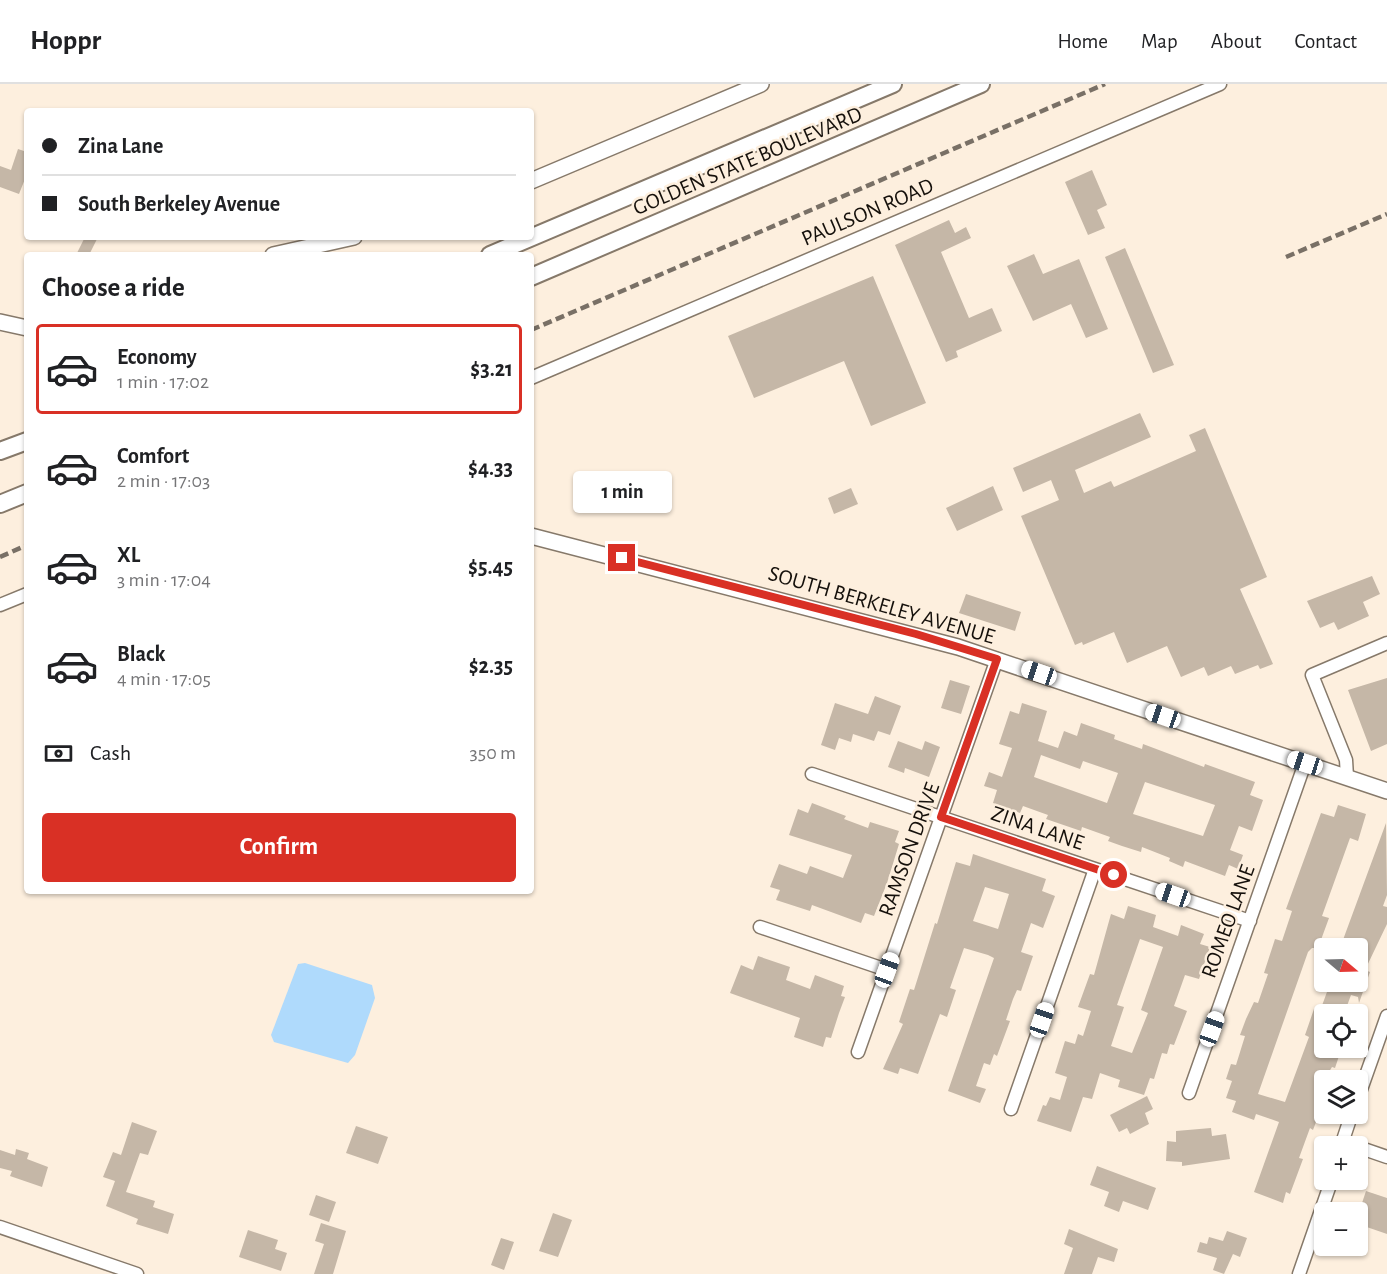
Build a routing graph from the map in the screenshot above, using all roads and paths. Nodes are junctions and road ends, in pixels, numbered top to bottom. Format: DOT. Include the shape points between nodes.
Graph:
graph roads {
  1 [pos="761,84"];
  2 [pos="893,84"];
  3 [pos="981,84"];
  4 [pos="1220,84"];
  5 [pos="534,181"];
  6 [pos="534,236"];
  7 [pos="340,240"];
  8 [pos="525,240"];
  9 [pos="286,252"];
  10 [pos="497,252"];
  11 [pos="534,276"];
  12 [pos="0,322"];
  13 [pos="24,327"];
  14 [pos="534,377"];
  15 [pos="24,442"];
  16 [pos="0,451"];
  17 [pos="24,494"];
  18 [pos="0,504"];
  19 [pos="534,537"];
  20 [pos="24,595"];
  21 [pos="0,605"];
  22 [pos="1387,643"];
  23 [pos="997,659"];
  24 [pos="1305,763"];
  25 [pos="812,774"];
  26 [pos="1347,777"];
  27 [pos="1387,791"];
  28 [pos="941,817"];
  29 [pos="1095,868"];
  30 [pos="1250,921"];
  31 [pos="759,927"];
  32 [pos="887,970"];
  33 [pos="1387,1016"];
  34 [pos="858,1052"];
  35 [pos="1368,1070"];
  36 [pos="1189,1093"];
  37 [pos="1011,1109"];
  38 [pos="1368,1150"];
  39 [pos="1387,1157"];
  40 [pos="1328,1190"];
  41 [pos="0,1227"];
  42 [pos="137,1274"];
  43 [pos="1299,1274"];
  1 -- 5 [label="street"];
  2 -- 6 [label="main road, GOLDEN STATE BOULEVARD"];
  3 -- 11 [label="main road, GOLDEN STATE BOULEVARD"];
  4 -- 14 [label="street, PAULSON ROAD"];
  7 -- 9 [label="street"];
  8 -- 10 [label="main road, GOLDEN STATE BOULEVARD"];
  12 -- 13 [label="street"];
  15 -- 16 [label="main road"];
  17 -- 18 [label="main road"];
  19 -- 23 [label="street, SOUTH BERKELEY AVENUE" via="847,616"];
  20 -- 21 [label="street"];
  22 -- 26 [label="street" via="1312,675 1346,760"];
  23 -- 24 [label="street, SOUTH BERKELEY AVENUE"];
  23 -- 28 [label="street, RAMSON DRIVE"];
  24 -- 26 [label="street, SOUTH BERKELEY AVENUE"];
  24 -- 30 [label="street, ROMEO LANE"];
  25 -- 28 [label="street, ZINA LANE"];
  26 -- 27 [label="street, SOUTH BERKELEY AVENUE"];
  28 -- 29 [label="street, ZINA LANE"];
  28 -- 32 [label="street, RAMSON DRIVE"];
  29 -- 30 [label="street, ZINA LANE"];
  29 -- 37 [label="street"];
  30 -- 36 [label="street, ROMEO LANE"];
  31 -- 32 [label="street"];
  32 -- 34 [label="street, RAMSON DRIVE"];
  33 -- 35 [label="street"];
  38 -- 39 [label="street"];
  40 -- 43 [label="street"];
  41 -- 42 [label="street"];
}
